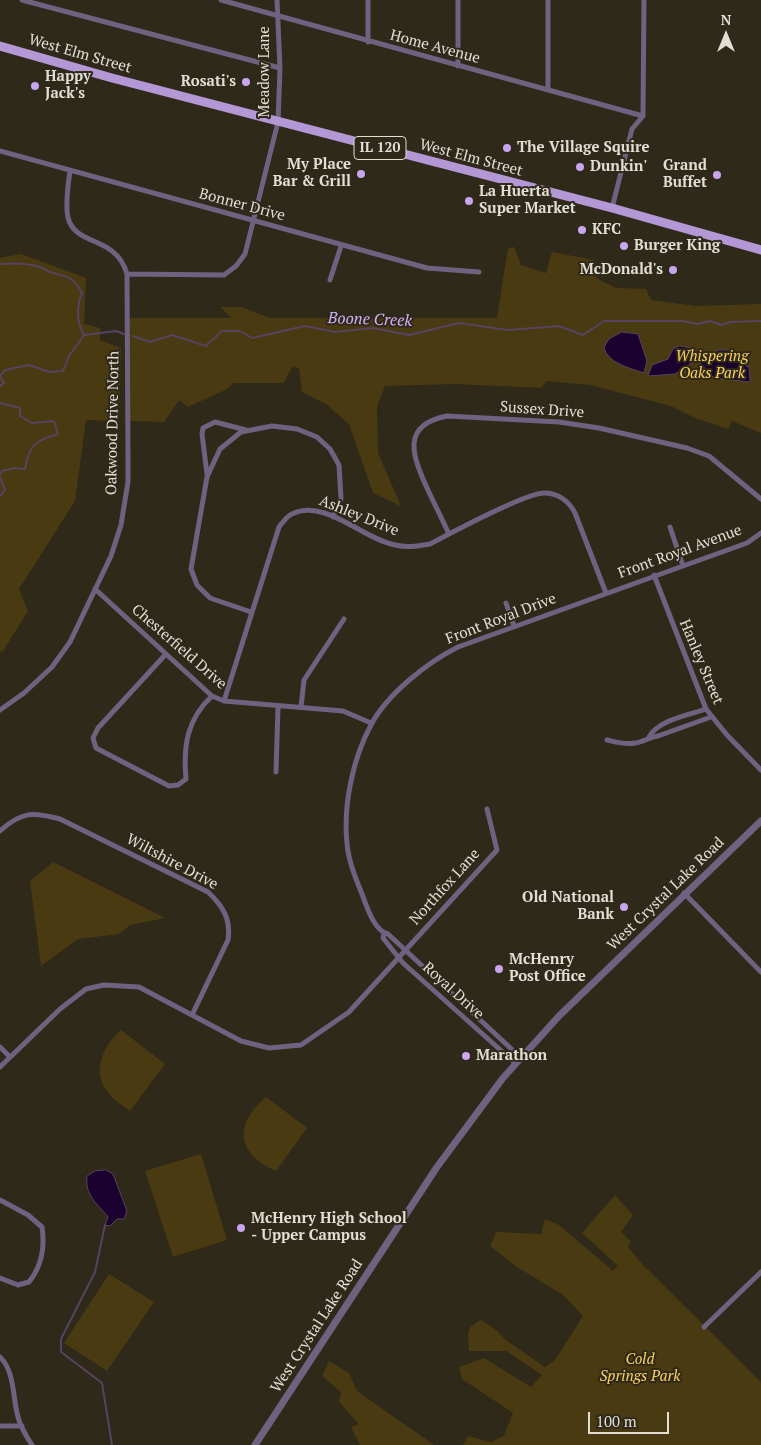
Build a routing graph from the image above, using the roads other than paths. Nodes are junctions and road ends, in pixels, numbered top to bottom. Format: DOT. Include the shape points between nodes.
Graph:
graph roads {
  1 [pos="22,0"];
  2 [pos="221,0"];
  3 [pos="277,0"];
  4 [pos="368,0"];
  5 [pos="458,0"];
  6 [pos="548,0"];
  7 [pos="644,0"];
  8 [pos="277,16"];
  9 [pos="368,42"];
  10 [pos="0,46"];
  11 [pos="458,66"];
  12 [pos="280,68"];
  13 [pos="548,90"];
  14 [pos="643,116"];
  15 [pos="278,122"];
  16 [pos="0,151"];
  17 [pos="70,171"];
  18 [pos="612,208"];
  19 [pos="254,222"];
  20 [pos="341,246"];
  21 [pos="761,250"];
  22 [pos="479,272"];
  23 [pos="127,274"];
  24 [pos="330,280"];
  25 [pos="248,430"];
  26 [pos="207,477"];
  27 [pos="761,499"];
  28 [pos="333,517"];
  29 [pos="670,527"];
  30 [pos="761,533"];
  31 [pos="449,534"];
  32 [pos="683,566"];
  33 [pos="654,575"];
  34 [pos="95,589"];
  35 [pos="606,593"];
  36 [pos="506,602"];
  37 [pos="251,612"];
  38 [pos="344,620"];
  39 [pos="514,626"];
  40 [pos="166,654"];
  41 [pos="212,696"];
  42 [pos="224,702"];
  43 [pos="278,707"];
  44 [pos="301,708"];
  45 [pos="706,709"];
  46 [pos="0,710"];
  47 [pos="711,717"];
  48 [pos="372,723"];
  49 [pos="649,737"];
  50 [pos="607,740"];
  51 [pos="761,770"];
  52 [pos="276,772"];
  53 [pos="487,809"];
  54 [pos="761,821"];
  55 [pos="0,831"];
  56 [pos="684,893"];
  57 [pos="384,933"];
  58 [pos="404,951"];
  59 [pos="398,958"];
  60 [pos="760,970"];
  61 [pos="192,1015"];
  62 [pos="0,1047"];
  63 [pos="10,1057"];
  64 [pos="517,1060"];
  65 [pos="0,1067"];
  66 [pos="0,1200"];
  67 [pos="761,1272"];
  68 [pos="0,1278"];
  69 [pos="704,1327"];
  70 [pos="0,1357"];
  71 [pos="0,1426"];
  72 [pos="22,1426"];
  73 [pos="32,1445"];
  74 [pos="255,1445"];
  1 -- 12 [label="street"];
  2 -- 8 [label="street, Home Avenue"];
  3 -- 8 [label="street, Meadow Lane"];
  4 -- 9 [label="street"];
  5 -- 11 [label="street"];
  6 -- 13 [label="street"];
  7 -- 14 [label="street"];
  8 -- 9 [label="street, Home Avenue"];
  8 -- 12 [label="street, Meadow Lane"];
  9 -- 11 [label="street, Home Avenue"];
  10 -- 15 [label="main road, West Elm Street / IL 120"];
  11 -- 13 [label="street, Home Avenue"];
  12 -- 15 [label="street, Meadow Lane"];
  13 -- 14 [label="street, Home Avenue"];
  14 -- 18 [label="street" via="632,129"];
  15 -- 18 [label="main road, West Elm Street / IL 120"];
  15 -- 19 [label="street, Meadow Lane"];
  16 -- 17 [label="street, Bonner Drive"];
  17 -- 19 [label="street, Bonner Drive"];
  17 -- 23 [label="street" via="68,218 76,233 116,252"];
  18 -- 21 [label="main road, West Elm Street / IL 120"];
  19 -- 20 [label="street, Bonner Drive"];
  19 -- 23 [label="street, Meadow Lane" via="245,254 224,275"];
  20 -- 22 [label="street, Bonner Drive" via="427,268"];
  20 -- 24 [label="street"];
  23 -- 34 [label="street, Oakwood Drive North" via="128,482 122,524"];
  25 -- 26 [label="street" via="236,435 220,449"];
  25 -- 26 [label="street" via="215,422 203,428"];
  25 -- 28 [label="street" via="272,426 297,429 317,437 330,449 339,465 341,499"];
  26 -- 37 [label="street" via="191,568 197,585 210,598"];
  27 -- 31 [label="street, Sussex Drive" via="709,456 687,448 560,422 447,416 431,420 418,430 413,444 415,461"];
  28 -- 31 [label="street, Ashley Drive" via="394,545 430,544"];
  28 -- 37 [label="street, Ashley Drive" via="307,509 290,514 278,527"];
  29 -- 32 [label="street"];
  30 -- 32 [label="street, Front Royal Avenue" via="747,543"];
  31 -- 35 [label="street, Ashley Drive" via="534,495 555,494 575,513"];
  32 -- 33 [label="street, Front Royal Avenue"];
  33 -- 35 [label="street, Front Royal Avenue"];
  33 -- 45 [label="street, Hanley Street"];
  34 -- 40 [label="street, Chesterfield Drive"];
  34 -- 46 [label="street, Oakwood Drive North" via="70,642 52,667"];
  35 -- 39 [label="street, Front Royal Drive"];
  36 -- 39 [label="street"];
  37 -- 42 [label="street, Ashley Drive"];
  38 -- 44 [label="street" via="304,680"];
  39 -- 48 [label="street, Front Royal Drive" via="446,653 420,670"];
  40 -- 41 [label="street, Chesterfield Drive"];
  40 -- 41 [label="street" via="98,728 93,738 96,748 169,786 178,785 186,779 185,741 191,724"];
  41 -- 42 [label="street, Chesterfield Drive"];
  42 -- 43 [label="street, Chesterfield Drive"];
  43 -- 44 [label="street, Chesterfield Drive"];
  43 -- 52 [label="street"];
  44 -- 48 [label="street, Chesterfield Drive" via="344,711"];
  45 -- 47 [label="street, Hanley Street"];
  45 -- 49 [label="street" via="660,726"];
  47 -- 49 [label="street"];
  47 -- 51 [label="street, Hanley Street"];
  48 -- 57 [label="street, Royal Drive" via="363,742 348,802 347,844 371,917"];
  49 -- 50 [label="street" via="624,744"];
  53 -- 58 [label="street, Northfox Lane" via="497,850"];
  54 -- 56 [label="street, West Crystal Lake Road"];
  55 -- 61 [label="street, Wiltshire Drive" via="11,821 36,813 60,819 208,892 220,903 230,929 228,940"];
  56 -- 60 [label="street"];
  56 -- 64 [label="street, West Crystal Lake Road"];
  57 -- 58 [label="street, Royal Drive"];
  57 -- 59 [label="street, Royal Drive" via="382,938"];
  58 -- 59 [label="street"];
  58 -- 64 [label="street, Royal Drive"];
  59 -- 61 [label="street" via="349,1012 301,1045 269,1048 241,1041"];
  59 -- 64 [label="street, Royal Drive"];
  61 -- 63 [label="street" via="139,987 120,985 86,989"];
  62 -- 63 [label="street"];
  63 -- 65 [label="street"];
  64 -- 74 [label="street, West Crystal Lake Road" via="437,1167"];
  66 -- 68 [label="street" via="42,1227 44,1240 37,1272 29,1282 18,1285"];
  67 -- 69 [label="street"];
  70 -- 72 [label="street" via="8,1369"];
  71 -- 72 [label="street"];
  72 -- 73 [label="street"];
}
